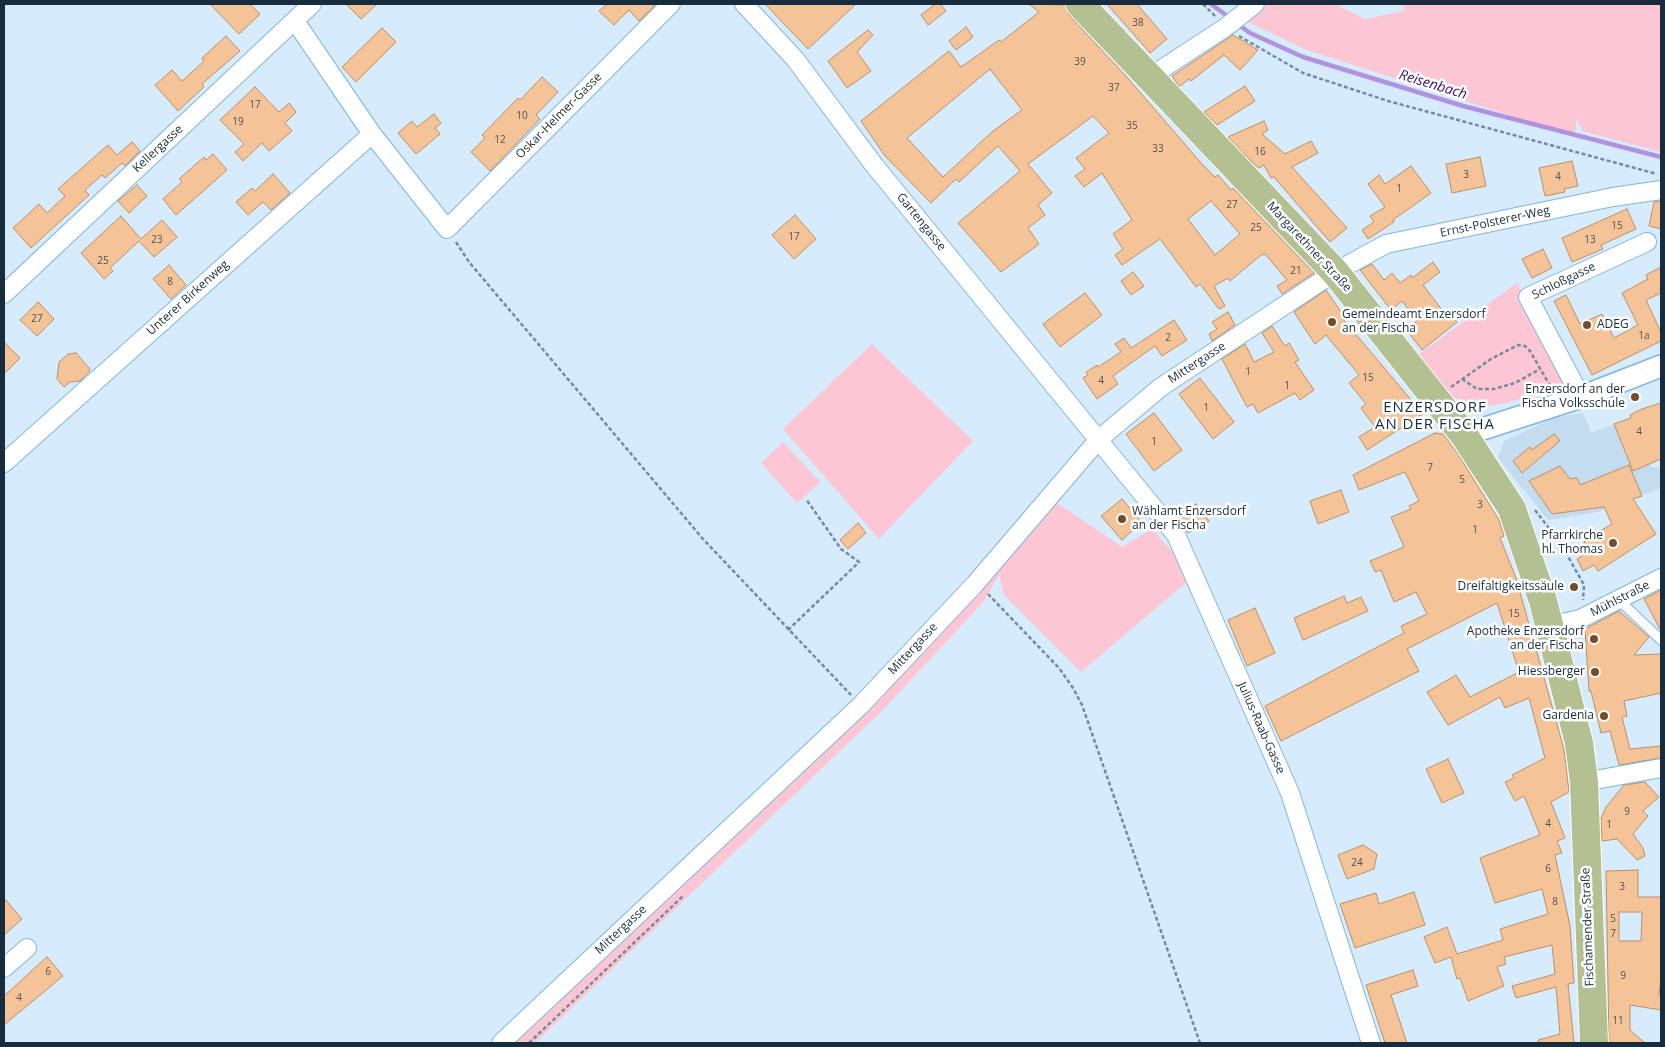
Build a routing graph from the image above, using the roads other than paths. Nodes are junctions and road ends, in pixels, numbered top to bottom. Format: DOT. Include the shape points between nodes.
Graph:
graph roads {
  1 [pos="312,4"];
  2 [pos="671,4"];
  3 [pos="744,4"];
  4 [pos="1080,4"];
  5 [pos="1255,4"];
  6 [pos="295,21"];
  7 [pos="1148,78"];
  8 [pos="372,134"];
  9 [pos="1661,190"];
  10 [pos="1647,242"];
  11 [pos="1334,272"];
  12 [pos="4,294"];
  13 [pos="1661,366"];
  14 [pos="1580,397"];
  15 [pos="1464,435"];
  16 [pos="1099,439"];
  17 [pos="4,463"];
  18 [pos="1661,578"];
  19 [pos="1619,600"];
  20 [pos="1549,626"];
  21 [pos="1661,640"];
  22 [pos="1661,768"];
  23 [pos="1584,782"];
  24 [pos="28,948"];
  25 [pos="4,968"];
  26 [pos="501,1043"];
  27 [pos="1371,1043"];
  28 [pos="1594,1043"];
  1 -- 6 [label="street, Kellergasse"];
  2 -- 8 [label="street, Oskar-Helmer-Gasse" via="447,229"];
  3 -- 16 [label="street, Gartengasse" via="795,59 874,165"];
  4 -- 7 [label="main road, Margarethner Straße"];
  5 -- 7 [label="street"];
  6 -- 8 [label="street"];
  6 -- 12 [label="street, Kellergasse"];
  7 -- 11 [label="main road, Margarethner Straße"];
  8 -- 17 [label="street, Unterer Birkenweg"];
  9 -- 11 [label="street, Ernst-Polsterer-Weg" via="1386,244"];
  10 -- 14 [label="street, Schloßgasse" via="1528,298"];
  11 -- 15 [label="main road, Margarethner Straße"];
  11 -- 16 [label="street, Mittergasse" via="1160,387"];
  13 -- 14 [label="street"];
  14 -- 15 [label="street"];
  15 -- 20 [label="main road, Margarethner Straße" via="1512,510 1524,539"];
  16 -- 26 [label="street, Mittergasse" via="975,584 861,705"];
  16 -- 27 [label="street, Julius-Raab-Gasse" via="1176,535 1290,793"];
  18 -- 19 [label="street, Mühlstraße"];
  19 -- 20 [label="street, Mühlstraße" via="1580,619"];
  19 -- 21 [label="lane"];
  20 -- 23 [label="main road, Fischamender Straße" via="1579,743"];
  22 -- 23 [label="street"];
  23 -- 28 [label="main road, Fischamender Straße"];
  24 -- 25 [label="street"];
}
